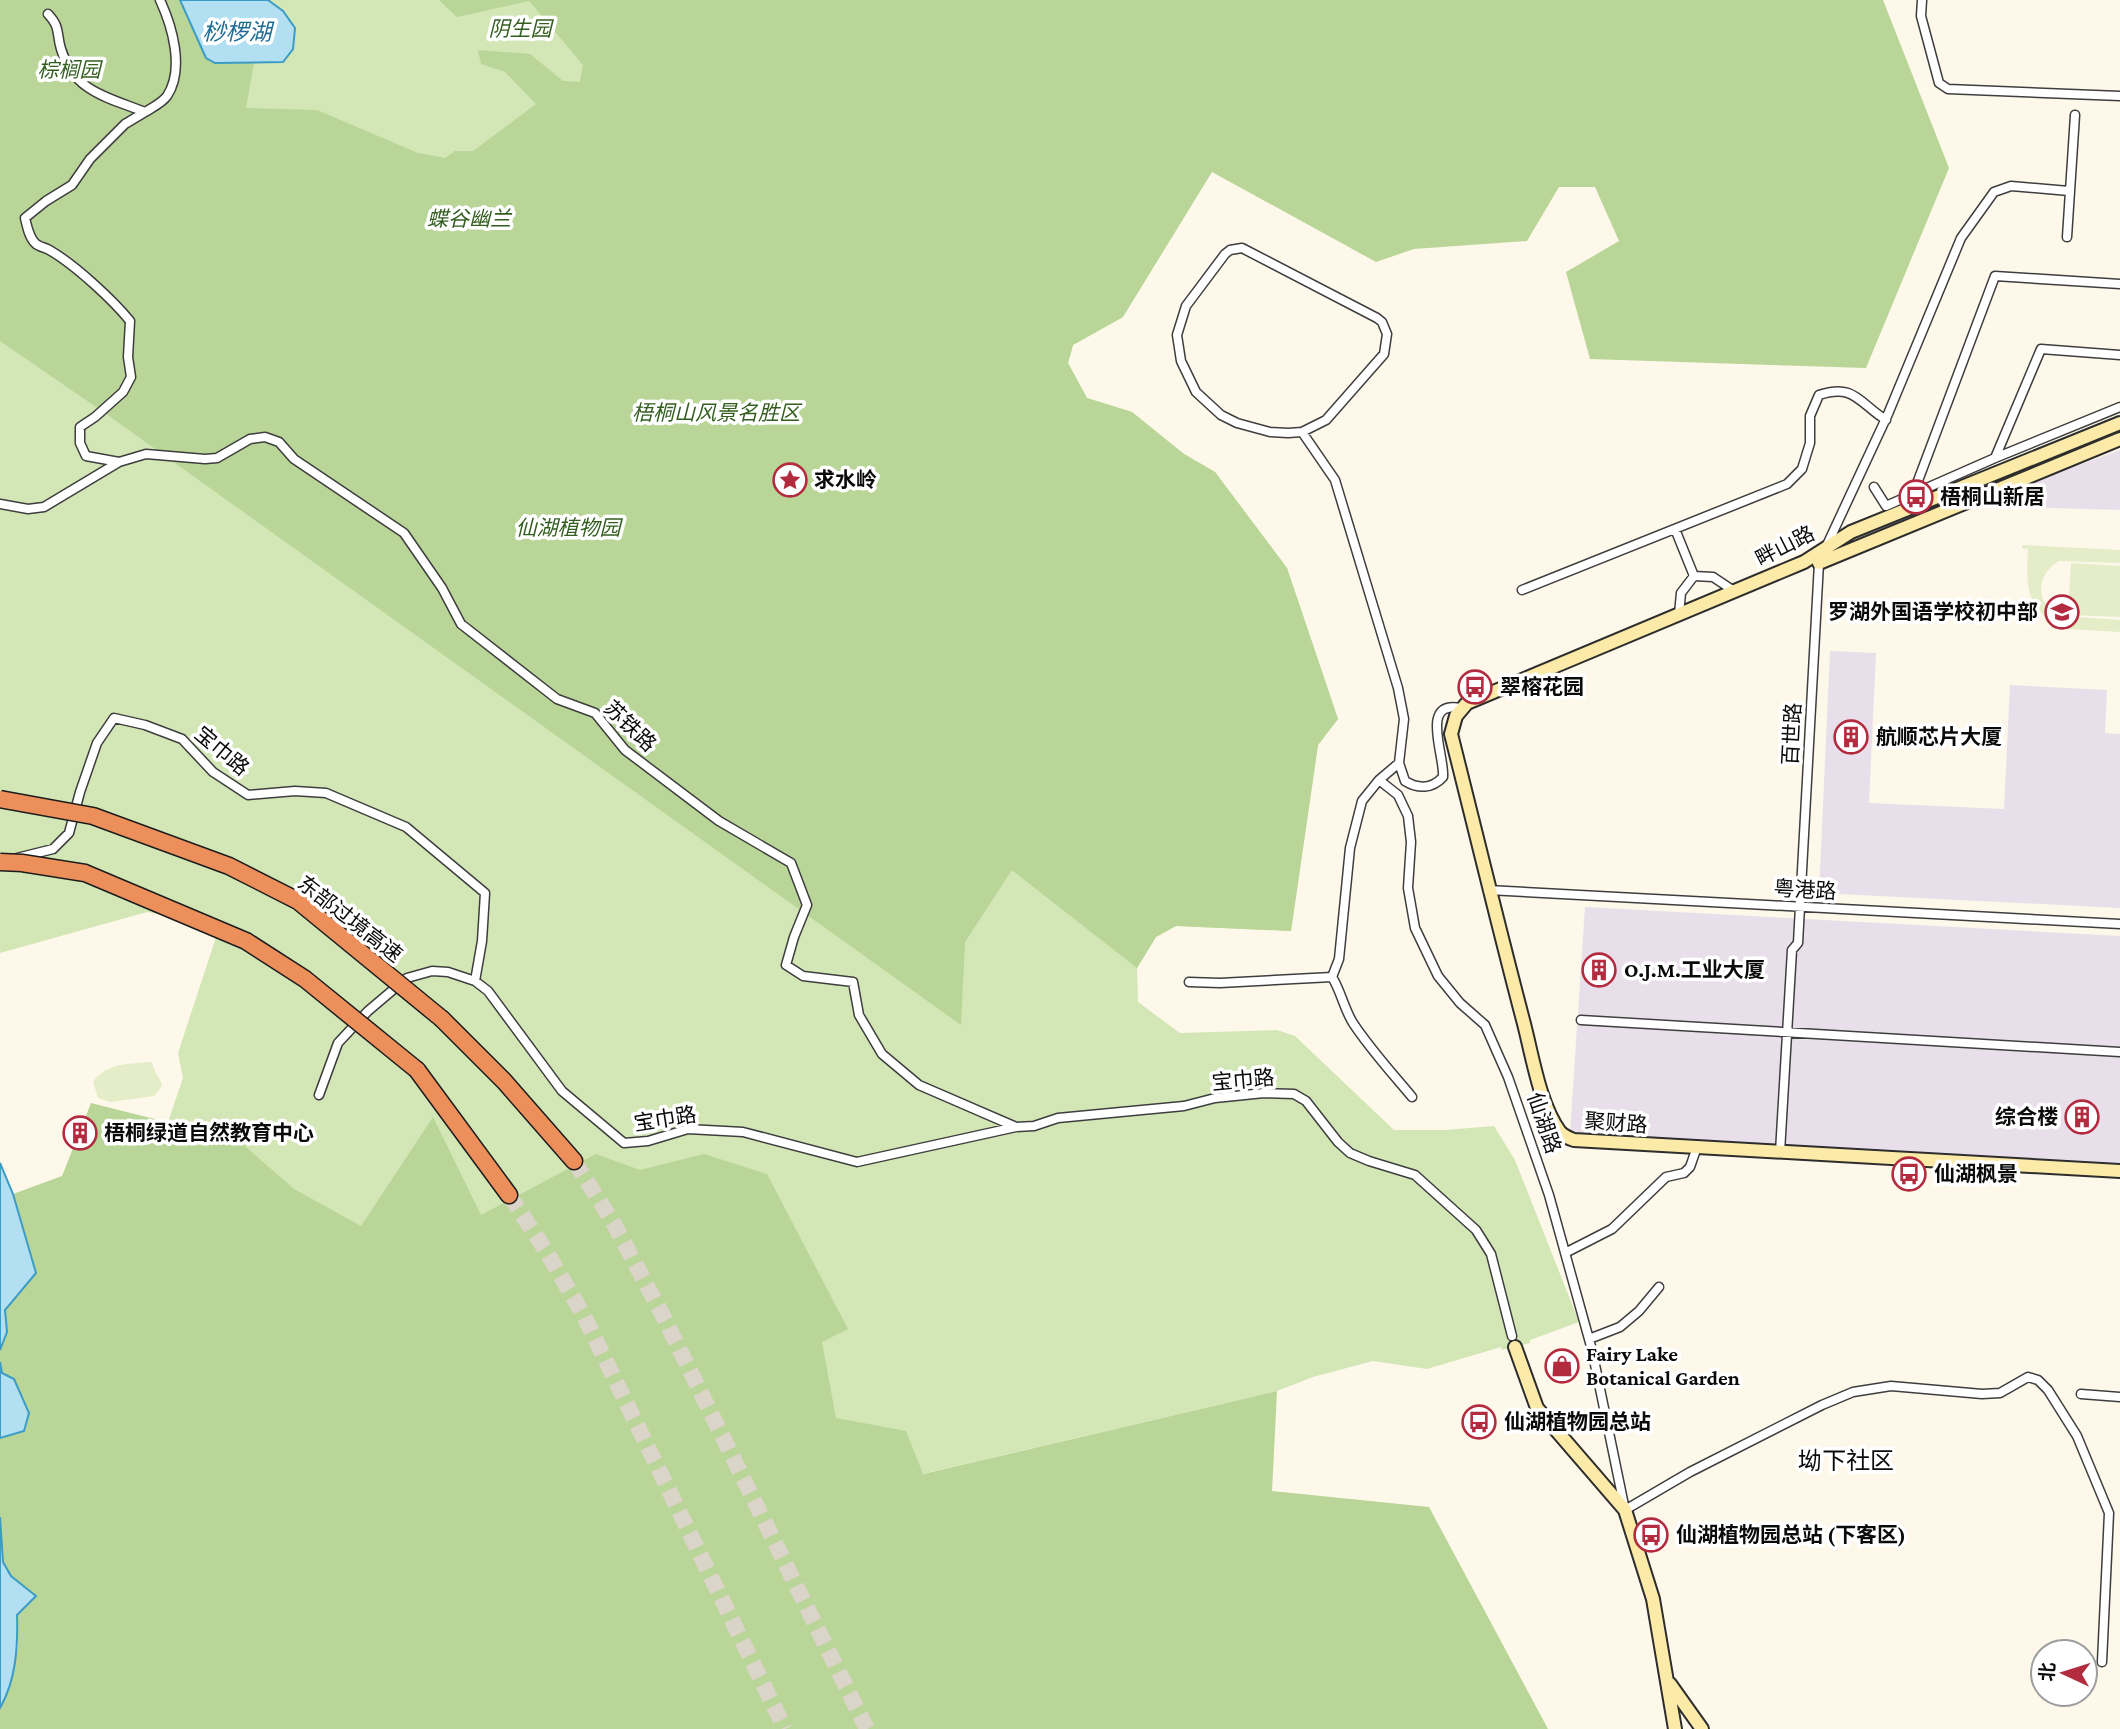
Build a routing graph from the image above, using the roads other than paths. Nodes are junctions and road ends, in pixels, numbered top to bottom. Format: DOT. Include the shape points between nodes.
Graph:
graph roads {
  1 [pos="160,0"];
  2 [pos="1923,0"];
  3 [pos="48,14"];
  4 [pos="2120,96"];
  5 [pos="145,112"];
  6 [pos="2075,115"];
  7 [pos="2069,191"];
  8 [pos="2067,237"];
  9 [pos="2120,284"];
  10 [pos="2120,355"];
  11 [pos="2120,407"];
  12 [pos="1886,420"];
  13 [pos="2120,423"];
  14 [pos="1302,432"];
  15 [pos="2120,439"];
  16 [pos="1995,458"];
  17 [pos="119,462"];
  18 [pos="1874,487"];
  19 [pos="1913,494"];
  20 [pos="0,504"];
  21 [pos="1675,529"];
  22 [pos="1826,548"];
  23 [pos="1819,563"];
  24 [pos="1694,576"];
  25 [pos="1522,590"];
  26 [pos="1734,591"];
  27 [pos="1679,614"];
  28 [pos="1464,706"];
  29 [pos="1399,763"];
  30 [pos="1379,780"];
  31 [pos="0,799"];
  32 [pos="0,862"];
  33 [pos="1489,890"];
  34 [pos="1800,907"];
  35 [pos="2120,924"];
  36 [pos="1332,977"];
  37 [pos="475,981"];
  38 [pos="1189,982"];
  39 [pos="1581,1020"];
  40 [pos="1787,1032"];
  41 [pos="2120,1052"];
  42 [pos="318,1095"];
  43 [pos="1412,1097"];
  44 [pos="1016,1127"];
  45 [pos="1697,1147"];
  46 [pos="1780,1152"];
  47 [pos="573,1161"];
  48 [pos="2120,1171"];
  49 [pos="509,1195"];
  50 [pos="1565,1253"];
  51 [pos="1659,1287"];
  52 [pos="1589,1339"];
  53 [pos="1514,1342"];
  54 [pos="2081,1394"];
  55 [pos="2120,1396"];
  56 [pos="1625,1510"];
  57 [pos="2109,1513"];
  58 [pos="2120,1514"];
  59 [pos="2102,1662"];
  60 [pos="1668,1681"];
  61 [pos="1675,1729"];
  62 [pos="1702,1729"];
  1 -- 5 [label="street" via="175,51 174,78 167,95"];
  2 -- 4 [label="street" via="1921,16 1939,83 1948,89"];
  3 -- 5 [label="street" via="56,22 60,47 79,82 90,91"];
  5 -- 17 [label="street" via="125,124 90,159 72,185 24,219 36,244 90,281 130,321 131,377 123,392 80,427 86,456"];
  6 -- 7 [label="street"];
  7 -- 8 [label="street"];
  7 -- 12 [label="street" via="2011,187 1994,192 1961,238"];
  9 -- 19 [label="street" via="1995,276"];
  10 -- 16 [label="street" via="2041,349"];
  11 -- 16 [label="street"];
  12 -- 21 [label="street" via="1852,393 1833,390 1819,395 1810,416 1810,443 1802,469 1787,484"];
  12 -- 22 [label="street"];
  13 -- 22 [label="street, 畔山路" via="1852,532"];
  14 -- 14 [label="street" via="1270,432 1237,423 1208,405 1188,378 1178,345 1181,316 1230,250 1253,252 1377,317 1385,327 1388,341 1380,360 1326,419"];
  14 -- 29 [label="street" via="1335,480 1398,688 1404,719"];
  15 -- 23 [label="street, 畔山路"];
  16 -- 19 [label="street"];
  17 -- 20 [label="street" via="44,507"];
  17 -- 44 [label="street, 苏铁路" via="146,454 217,458 250,439 265,437 279,442 294,459 404,533 461,624 558,699 595,713 625,750 719,821 790,863 807,905 786,965 803,976 853,982 859,1015 882,1055 919,1085"];
  18 -- 19 [label="street" via="1886,506"];
  21 -- 24 [label="street"];
  21 -- 25 [label="street"];
  22 -- 26 [label="street, 畔山路"];
  23 -- 34 [label="street, 百世路"];
  24 -- 26 [label="street" via="1713,577"];
  24 -- 27 [label="street" via="1681,593"];
  26 -- 27 [label="street, 畔山路"];
  27 -- 28 [label="street, 畔山路"];
  28 -- 29 [label="street" via="1446,707 1437,717 1444,765 1438,782 1429,787 1412,785 1405,781"];
  28 -- 33 [label="street, 聚财路" via="1451,734"];
  29 -- 30 [label="street"];
  30 -- 36 [label="street" via="1362,801 1350,848 1339,959"];
  30 -- 50 [label="street, 仙湖路" via="1398,795 1408,816 1408,888 1415,928 1437,976 1485,1025 1508,1077"];
  31 -- 47 [label="highway, 东部过境高速, bridge" via="93,816 229,866 298,901 442,1019 505,1081"];
  32 -- 37 [label="street, 宝巾路" via="53,849 69,833 97,743 114,718 145,725 183,739 213,772 248,795 326,793 406,827 485,893"];
  32 -- 49 [label="highway, bridge" via="85,873 246,941 305,979 417,1070"];
  33 -- 34 [label="street, 粤港路"];
  33 -- 45 [label="street, 聚财路" via="1546,1104 1560,1132 1574,1140"];
  34 -- 35 [label="street, 粤港路"];
  34 -- 40 [label="street, 百世路" via="1798,943 1792,950"];
  36 -- 38 [label="street"];
  36 -- 43 [label="street" via="1351,1020"];
  37 -- 42 [label="street" via="432,971 407,978 338,1044"];
  37 -- 44 [label="street, 宝巾路" via="488,991 562,1091 624,1143 688,1129 743,1132 857,1162"];
  39 -- 40 [label="street"];
  40 -- 41 [label="street"];
  40 -- 46 [label="street, 百世路"];
  44 -- 53 [label="street, 宝巾路" via="1215,1098 1294,1094 1306,1101 1350,1153 1415,1175 1476,1230 1491,1254"];
  45 -- 46 [label="street, 聚财路"];
  45 -- 50 [label="street" via="1684,1173 1665,1177 1612,1229"];
  46 -- 48 [label="street, 聚财路"];
  50 -- 52 [label="street, 仙湖路"];
  51 -- 52 [label="street" via="1620,1326"];
  52 -- 56 [label="street, 仙湖路"];
  53 -- 56 [label="street, 仙湖路" via="1537,1408"];
  54 -- 55 [label="street"];
  56 -- 57 [label="street" via="1853,1392 1892,1385 1982,1394 2000,1392 2028,1377 2048,1390 2077,1436"];
  56 -- 60 [label="street, 仙湖路" via="1653,1599"];
  57 -- 58 [label="street"];
  57 -- 59 [label="street"];
  60 -- 61 [label="street"];
  60 -- 62 [label="street, 仙湖路"];
}
